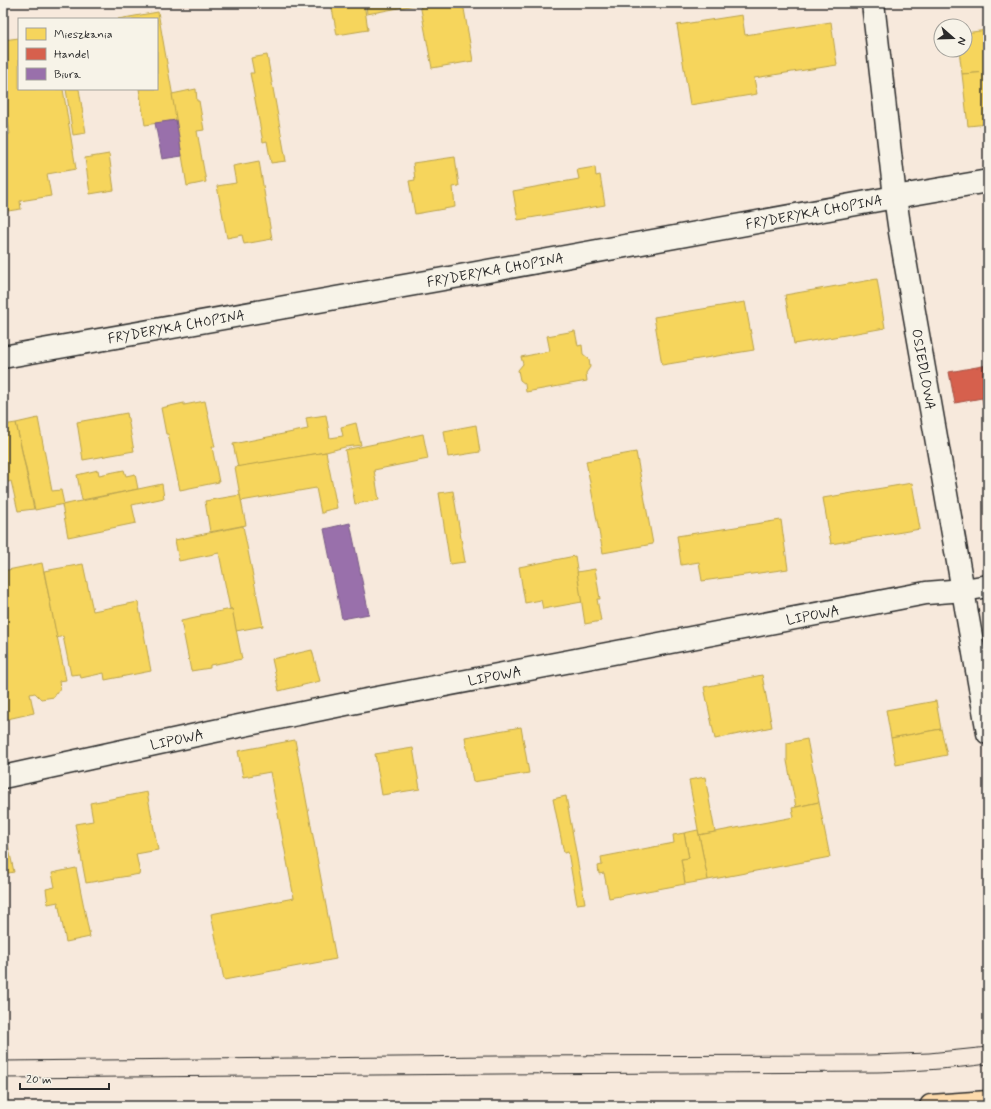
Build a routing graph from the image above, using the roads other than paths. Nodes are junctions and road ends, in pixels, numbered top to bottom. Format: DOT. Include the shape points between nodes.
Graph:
graph roads {
  1 [pos="873,3"];
  2 [pos="988,181"];
  3 [pos="895,197"];
  4 [pos="3,357"];
  5 [pos="988,586"];
  6 [pos="964,590"];
  7 [pos="988,733"];
  8 [pos="3,777"];
  9 [pos="988,1102"];
  10 [pos="931,1106"];
  1 -- 3 [label="street, OSIEDLOWA"];
  2 -- 3 [label="street, FRYDERYKA CHOPINA"];
  3 -- 4 [label="street, FRYDERYKA CHOPINA"];
  3 -- 6 [label="street, OSIEDLOWA"];
  5 -- 6 [label="street, LIPOWA"];
  6 -- 7 [label="street, OSIEDLOWA"];
  6 -- 8 [label="street, LIPOWA" via="926,593 354,703"];
  9 -- 10 [label="main road"];
}
